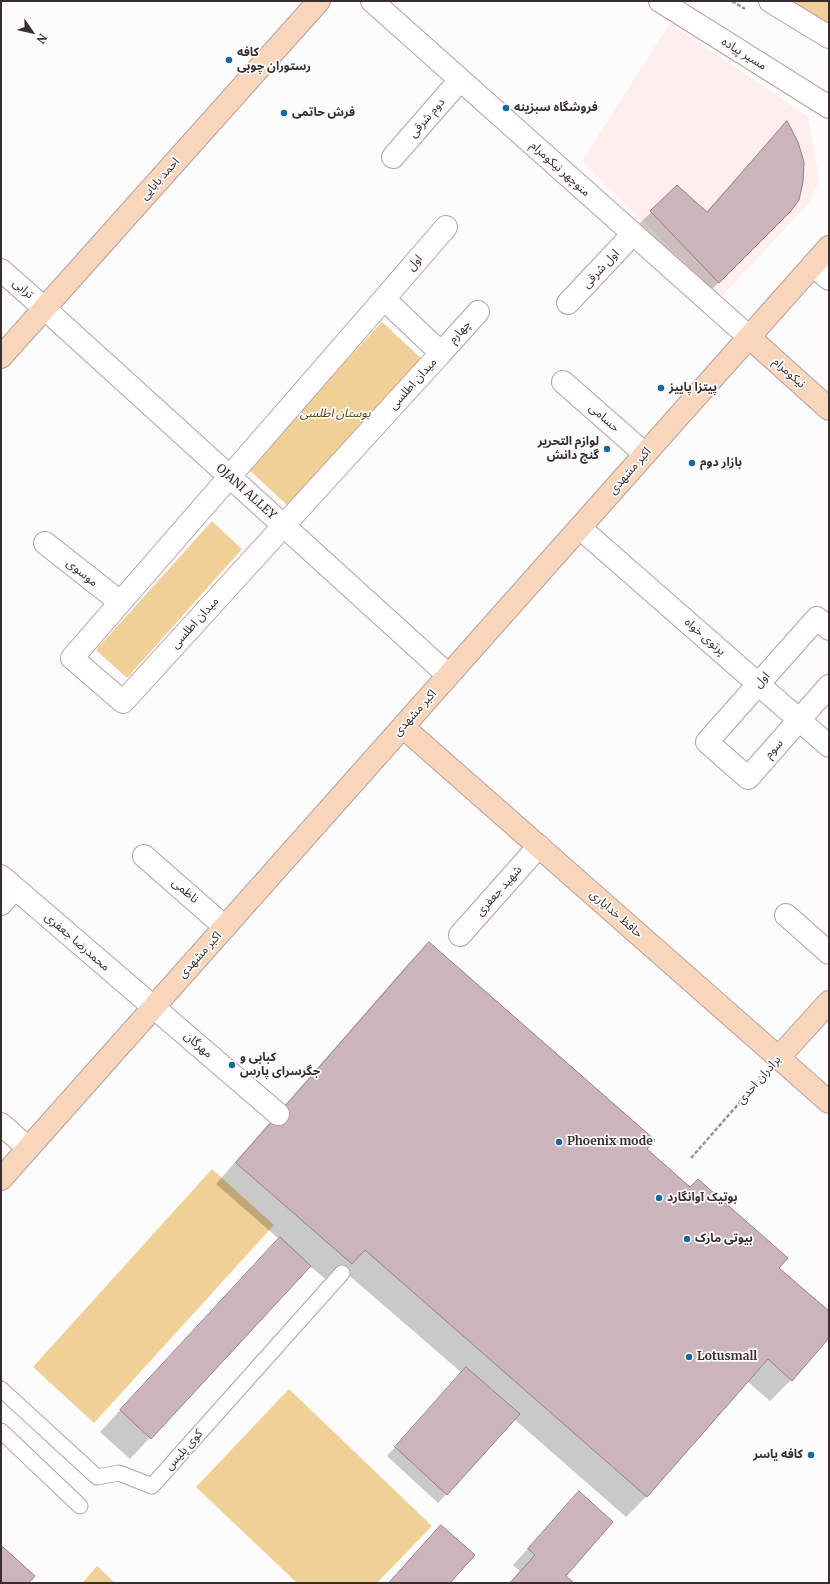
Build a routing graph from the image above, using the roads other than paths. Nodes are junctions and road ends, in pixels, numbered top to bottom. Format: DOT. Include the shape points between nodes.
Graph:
graph roads {
  1 [pos="320,1"];
  2 [pos="372,1"];
  3 [pos="660,1"];
  4 [pos="770,1"];
  5 [pos="829,37"];
  6 [pos="460,80"];
  7 [pos="829,107"];
  8 [pos="393,157"];
  9 [pos="446,228"];
  10 [pos="633,234"];
  11 [pos="829,247"];
  12 [pos="1,270"];
  13 [pos="821,272"];
  14 [pos="384,300"];
  15 [pos="568,303"];
  16 [pos="44,308"];
  17 [pos="478,312"];
  18 [pos="749,337"];
  19 [pos="441,353"];
  20 [pos="1,357"];
  21 [pos="563,382"];
  22 [pos="829,409"];
  23 [pos="645,454"];
  24 [pos="230,477"];
  25 [pos="284,526"];
  26 [pos="580,528"];
  27 [pos="45,543"];
  28 [pos="120,602"];
  29 [pos="823,624"];
  30 [pos="448,675"];
  31 [pos="759,684"];
  32 [pos="829,686"];
  33 [pos="799,720"];
  34 [pos="403,727"];
  35 [pos="829,746"];
  36 [pos="748,778"];
  37 [pos="539,846"];
  38 [pos="144,856"];
  39 [pos="8,882"];
  40 [pos="1,904"];
  41 [pos="786,915"];
  42 [pos="225,927"];
  43 [pos="460,935"];
  44 [pos="829,953"];
  45 [pos="829,1002"];
  46 [pos="153,1007"];
  47 [pos="779,1057"];
  48 [pos="829,1102"];
  49 [pos="278,1114"];
  50 [pos="1,1124"];
  51 [pos="28,1148"];
  52 [pos="1,1179"];
  53 [pos="342,1273"];
  54 [pos="1,1389"];
  55 [pos="1,1431"];
  56 [pos="80,1506"];
  1 -- 16 [label="street, احمد بابایی"];
  2 -- 6 [label="street, منوچهر نیکومرام"];
  3 -- 7 [label="street, مسیر پیاده"];
  4 -- 5 [label="street"];
  6 -- 8 [label="street, دوم شرقی"];
  6 -- 10 [label="street, منوچهر نیکومرام"];
  9 -- 14 [label="street, اول"];
  10 -- 15 [label="street, اول شرقی"];
  10 -- 18 [label="street, منوچهر نیکومرام"];
  11 -- 13 [label="street, اکبر مشهدی"];
  12 -- 16 [label="street, ترابی"];
  13 -- 18 [label="street, اکبر مشهدی"];
  14 -- 19 [label="street, میدان اطلسی"];
  14 -- 24 [label="street"];
  16 -- 20 [label="street, احمد بابایی"];
  16 -- 24 [label="street, OJANI ALLEY"];
  17 -- 19 [label="street, چهارم"];
  18 -- 22 [label="street, نیکومرام"];
  18 -- 23 [label="street, اکبر مشهدی"];
  19 -- 25 [label="street, میدان اطلسی"];
  21 -- 23 [label="street, حسامی"];
  23 -- 26 [label="street, اکبر مشهدی"];
  24 -- 25 [label="street, OJANI ALLEY"];
  24 -- 28 [label="street"];
  25 -- 28 [label="street, میدان اطلسی" via="123,702 72,658"];
  25 -- 30 [label="street, OJANI ALLEY"];
  26 -- 30 [label="street, اکبر مشهدی"];
  26 -- 31 [label="street, پرتوی خواه"];
  27 -- 28 [label="street, موسوی"];
  29 -- 31 [label="street, اول"];
  30 -- 34 [label="street, اکبر مشهدی"];
  31 -- 33 [label="street, پرتوی خواه"];
  31 -- 36 [label="street, اول" via="707,742"];
  32 -- 33 [label="street, سوم"];
  33 -- 35 [label="street, پرتوی خواه"];
  33 -- 36 [label="street, سوم"];
  34 -- 37 [label="street, حافظ خدایاری"];
  34 -- 42 [label="street, اکبر مشهدی"];
  37 -- 43 [label="street, شهید جعفری"];
  37 -- 47 [label="street, حافظ خدایاری"];
  38 -- 42 [label="street, ناظمی"];
  39 -- 40 [label="street"];
  39 -- 46 [label="street, محمدرضا جعفری"];
  41 -- 44 [label="street"];
  42 -- 46 [label="street, اکبر مشهدی"];
  45 -- 47 [label="street, برادران احدی"];
  46 -- 49 [label="street, مهرگان"];
  46 -- 51 [label="street, اکبر مشهدی"];
  47 -- 48 [label="street, حافظ خدایاری"];
  50 -- 51 [label="street"];
  51 -- 52 [label="street, اکبر مشهدی"];
  53 -- 54 [label="lane, کوی پلیس" via="152,1486 119,1473 97,1477"];
  55 -- 56 [label="lane"];
}
